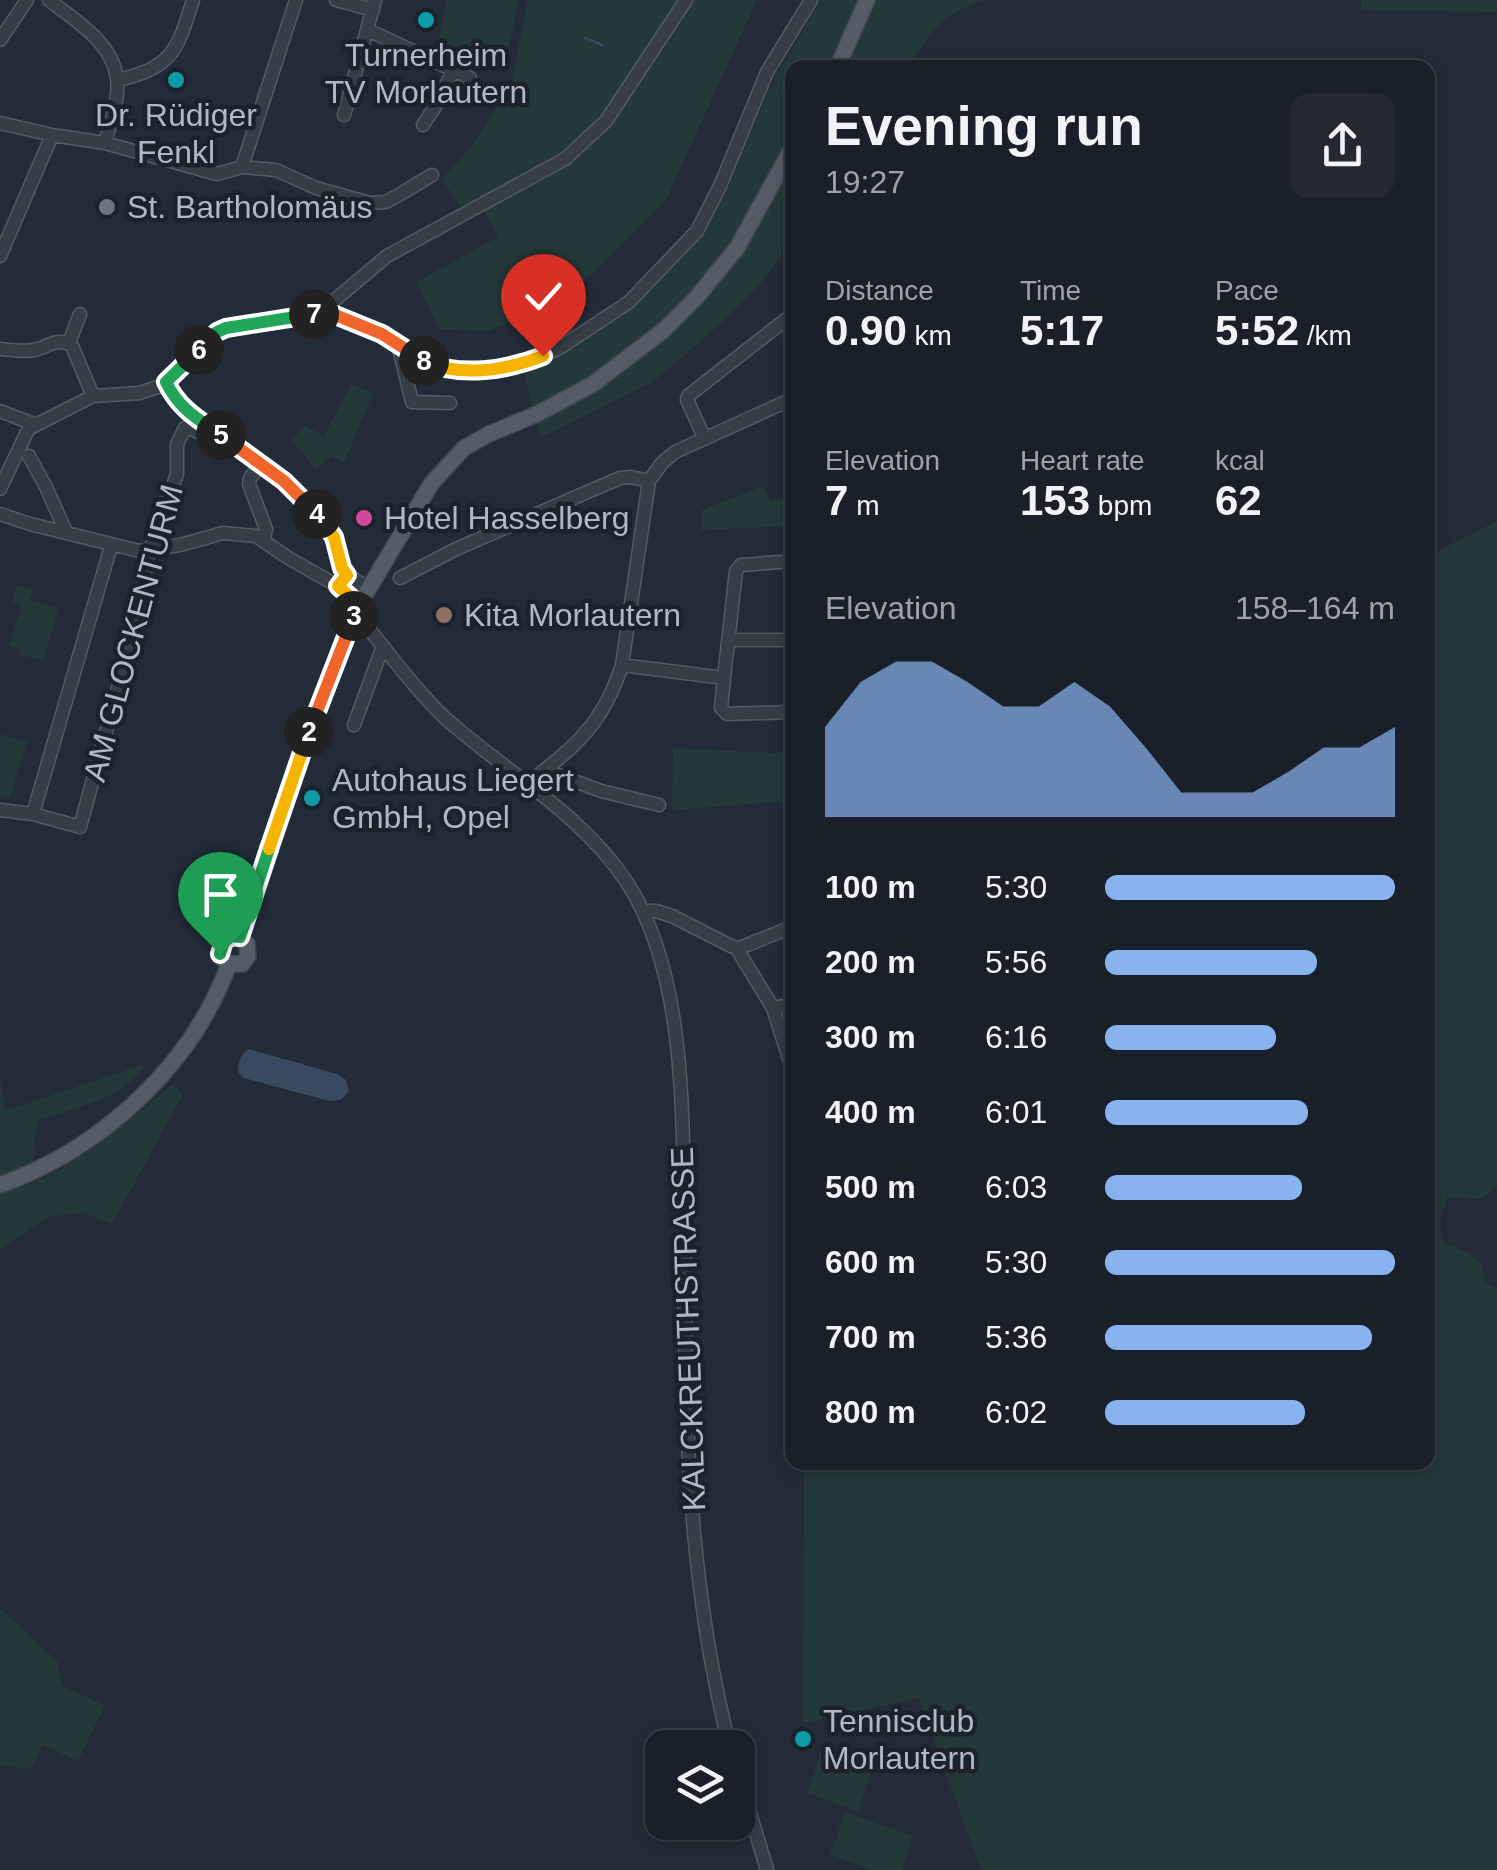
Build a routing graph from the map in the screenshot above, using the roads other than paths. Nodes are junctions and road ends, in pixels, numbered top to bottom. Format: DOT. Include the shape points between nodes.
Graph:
graph roads {
  1 [pos="27,0"];
  2 [pos="50,0"];
  3 [pos="193,0"];
  4 [pos="296,0"];
  5 [pos="336,0"];
  6 [pos="686,0"];
  7 [pos="811,0"];
  8 [pos="867,0"];
  9 [pos="374,5"];
  10 [pos="368,30"];
  11 [pos="0,40"];
  12 [pos="840,60"];
  13 [pos="454,70"];
  14 [pos="470,78"];
  15 [pos="118,80"];
  16 [pos="344,116"];
  17 [pos="0,122"];
  18 [pos="424,125"];
  19 [pos="52,135"];
  20 [pos="105,142"];
  21 [pos="785,161"];
  22 [pos="242,167"];
  23 [pos="432,175"];
  24 [pos="0,256"];
  25 [pos="323,310"];
  26 [pos="80,314"];
  27 [pos="785,320"];
  28 [pos="69,343"];
  29 [pos="398,344"];
  30 [pos="0,348"];
  31 [pos="166,382"];
  32 [pos="93,396"];
  33 [pos="785,402"];
  34 [pos="450,403"];
  35 [pos="0,410"];
  36 [pos="36,425"];
  37 [pos="705,439"];
  38 [pos="228,440"];
  39 [pos="29,456"];
  40 [pos="262,463"];
  41 [pos="649,481"];
  42 [pos="0,490"];
  43 [pos="0,514"];
  44 [pos="66,532"];
  45 [pos="264,540"];
  46 [pos="111,546"];
  47 [pos="150,551"];
  48 [pos="785,562"];
  49 [pos="400,578"];
  50 [pos="343,580"];
  51 [pos="368,588"];
  52 [pos="357,610"];
  53 [pos="730,640"];
  54 [pos="785,640"];
  55 [pos="383,646"];
  56 [pos="622,665"];
  57 [pos="724,678"];
  58 [pos="785,712"];
  59 [pos="354,724"];
  60 [pos="544,770"];
  61 [pos="528,782"];
  62 [pos="659,804"];
  63 [pos="0,810"];
  64 [pos="33,814"];
  65 [pos="644,911"];
  66 [pos="785,930"];
  67 [pos="737,949"];
  68 [pos="785,1005"];
  69 [pos="773,1008"];
  70 [pos="785,1044"];
  71 [pos="0,1185"];
  72 [pos="726,1730"];
  73 [pos="755,1829"];
  74 [pos="767,1870"];
  1 -- 11 [label="street"];
  2 -- 15 [label="street" via="98,40"];
  3 -- 15 [label="street" via="167,58"];
  4 -- 22 [label="street"];
  5 -- 9 [label="street"];
  6 -- 25 [label="street" via="606,121 578,150 386,256"];
  7 -- 29 [label="street" via="767,72 696,231 629,302 561,347 520,364 459,371"];
  8 -- 12 [label="main road"];
  9 -- 10 [label="street"];
  10 -- 13 [label="street"];
  10 -- 16 [label="street"];
  13 -- 14 [label="street"];
  13 -- 18 [label="street"];
  15 -- 20 [label="street"];
  17 -- 19 [label="street"];
  19 -- 20 [label="street"];
  19 -- 24 [label="street"];
  20 -- 22 [label="street" via="217,174"];
  21 -- 51 [label="main road" via="738,248 696,298 593,384 464,448 431,484"];
  22 -- 23 [label="street" via="285,172 370,203 386,202"];
  25 -- 29 [label="street"];
  25 -- 31 [label="street" via="217,332"];
  26 -- 28 [label="street"];
  27 -- 37 [label="street" via="688,396"];
  28 -- 30 [label="street"];
  28 -- 32 [label="street"];
  29 -- 34 [label="street" via="412,402"];
  31 -- 32 [label="street" via="139,393"];
  31 -- 38 [label="street" via="184,410"];
  32 -- 36 [label="street"];
  33 -- 37 [label="street"];
  35 -- 36 [label="street"];
  36 -- 42 [label="street"];
  37 -- 41 [label="street" via="675,452"];
  38 -- 40 [label="street"];
  38 -- 47 [label="street, AM GLOCKENTURM" via="219,444 183,430 177,474"];
  39 -- 44 [label="street"];
  40 -- 45 [label="street" via="249,484"];
  40 -- 50 [label="street" via="327,525"];
  41 -- 49 [label="street" via="620,478"];
  41 -- 56 [label="street"];
  43 -- 44 [label="street"];
  44 -- 46 [label="street"];
  45 -- 47 [label="street" via="223,534"];
  45 -- 50 [label="street" via="290,559"];
  46 -- 47 [label="street"];
  46 -- 64 [label="street"];
  47 -- 64 [label="street, AM GLOCKENTURM" via="80,827"];
  48 -- 53 [label="street" via="736,571"];
  50 -- 51 [label="street"];
  50 -- 52 [label="street, KALCKREUTHSTRASSE"];
  51 -- 52 [label="main road"];
  52 -- 55 [label="street, KALCKREUTHSTRASSE"];
  52 -- 71 [label="main road" via="240,937 221,944 229,964 192,1036 102,1130"];
  53 -- 54 [label="street"];
  53 -- 57 [label="street"];
  55 -- 59 [label="street"];
  55 -- 61 [label="street, KALCKREUTHSTRASSE" via="446,718"];
  56 -- 57 [label="street"];
  56 -- 60 [label="street" via="598,719"];
  57 -- 58 [label="street" via="727,714"];
  60 -- 61 [label="street"];
  60 -- 62 [label="street"];
  61 -- 65 [label="street, KALCKREUTHSTRASSE" via="612,863"];
  63 -- 64 [label="street"];
  65 -- 67 [label="street" via="672,916"];
  65 -- 72 [label="street, KALCKREUTHSTRASSE" via="680,1064 689,1465 703,1620"];
  66 -- 67 [label="street"];
  67 -- 69 [label="street"];
  68 -- 69 [label="street"];
  69 -- 70 [label="street"];
  73 -- 74 [label="street"];
}
